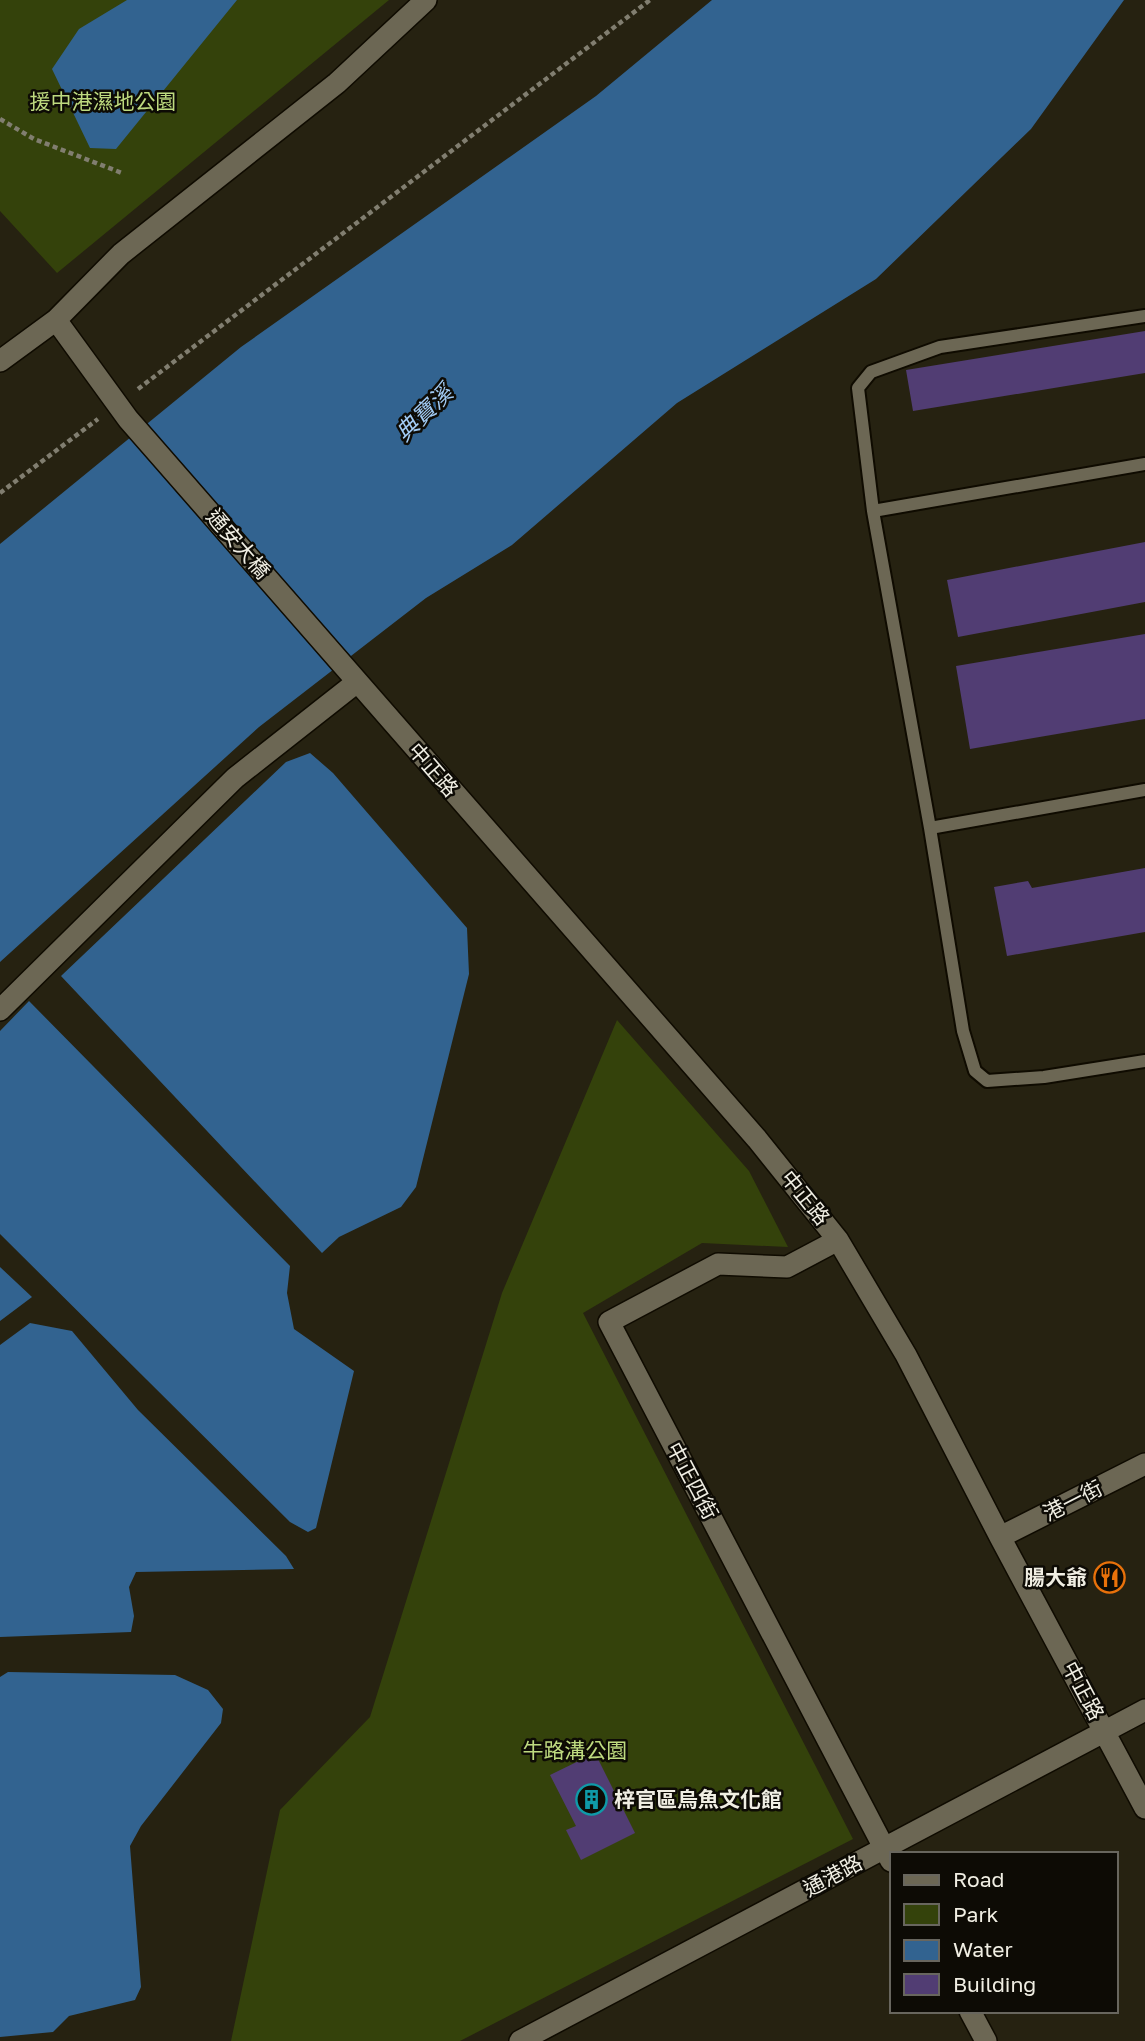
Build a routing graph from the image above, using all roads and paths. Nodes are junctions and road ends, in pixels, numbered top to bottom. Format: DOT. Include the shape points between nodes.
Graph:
graph roads {
  1 [pos="426,0"];
  2 [pos="650,0"];
  3 [pos="0,119"];
  4 [pos="122,173"];
  5 [pos="1145,316"];
  6 [pos="56,320"];
  7 [pos="0,361"];
  8 [pos="122,412"];
  9 [pos="1145,464"];
  10 [pos="0,493"];
  11 [pos="873,511"];
  12 [pos="352,675"];
  13 [pos="1145,790"];
  14 [pos="930,828"];
  15 [pos="0,1010"];
  16 [pos="1145,1061"];
  17 [pos="838,1240"];
  18 [pos="1145,1464"];
  19 [pos="1000,1537"];
  20 [pos="1145,1710"];
  21 [pos="1105,1731"];
  22 [pos="1145,1808"];
  23 [pos="893,1852"];
  24 [pos="888,1855"];
  25 [pos="971,2013"];
  26 [pos="520,2041"];
  27 [pos="986,2041"];
  1 -- 6 [label="street" via="337,83 121,254"];
  2 -- 8 [label="path"];
  3 -- 4 [label="path" via="34,139"];
  5 -- 11 [label="lane" via="940,347 871,372 858,388"];
  6 -- 7 [label="street"];
  6 -- 8 [label="street"];
  8 -- 10 [label="path"];
  8 -- 12 [label="street, 通安大橋"];
  9 -- 11 [label="lane"];
  11 -- 14 [label="lane"];
  12 -- 15 [label="street" via="236,778"];
  12 -- 17 [label="street, 中正路" via="757,1139"];
  13 -- 14 [label="lane"];
  14 -- 16 [label="lane" via="963,1031 975,1070 987,1081"];
  17 -- 19 [label="street, 中正路" via="906,1355"];
  17 -- 24 [label="street, 中正四街" via="788,1267 718,1264 609,1322"];
  18 -- 19 [label="street, 港一街"];
  19 -- 21 [label="street, 中正路"];
  20 -- 21 [label="street, 通港路"];
  21 -- 22 [label="street, 中正路"];
  21 -- 23 [label="street, 通港路"];
  24 -- 26 [label="street, 通港路"];
  25 -- 27 [label="street"];
}
